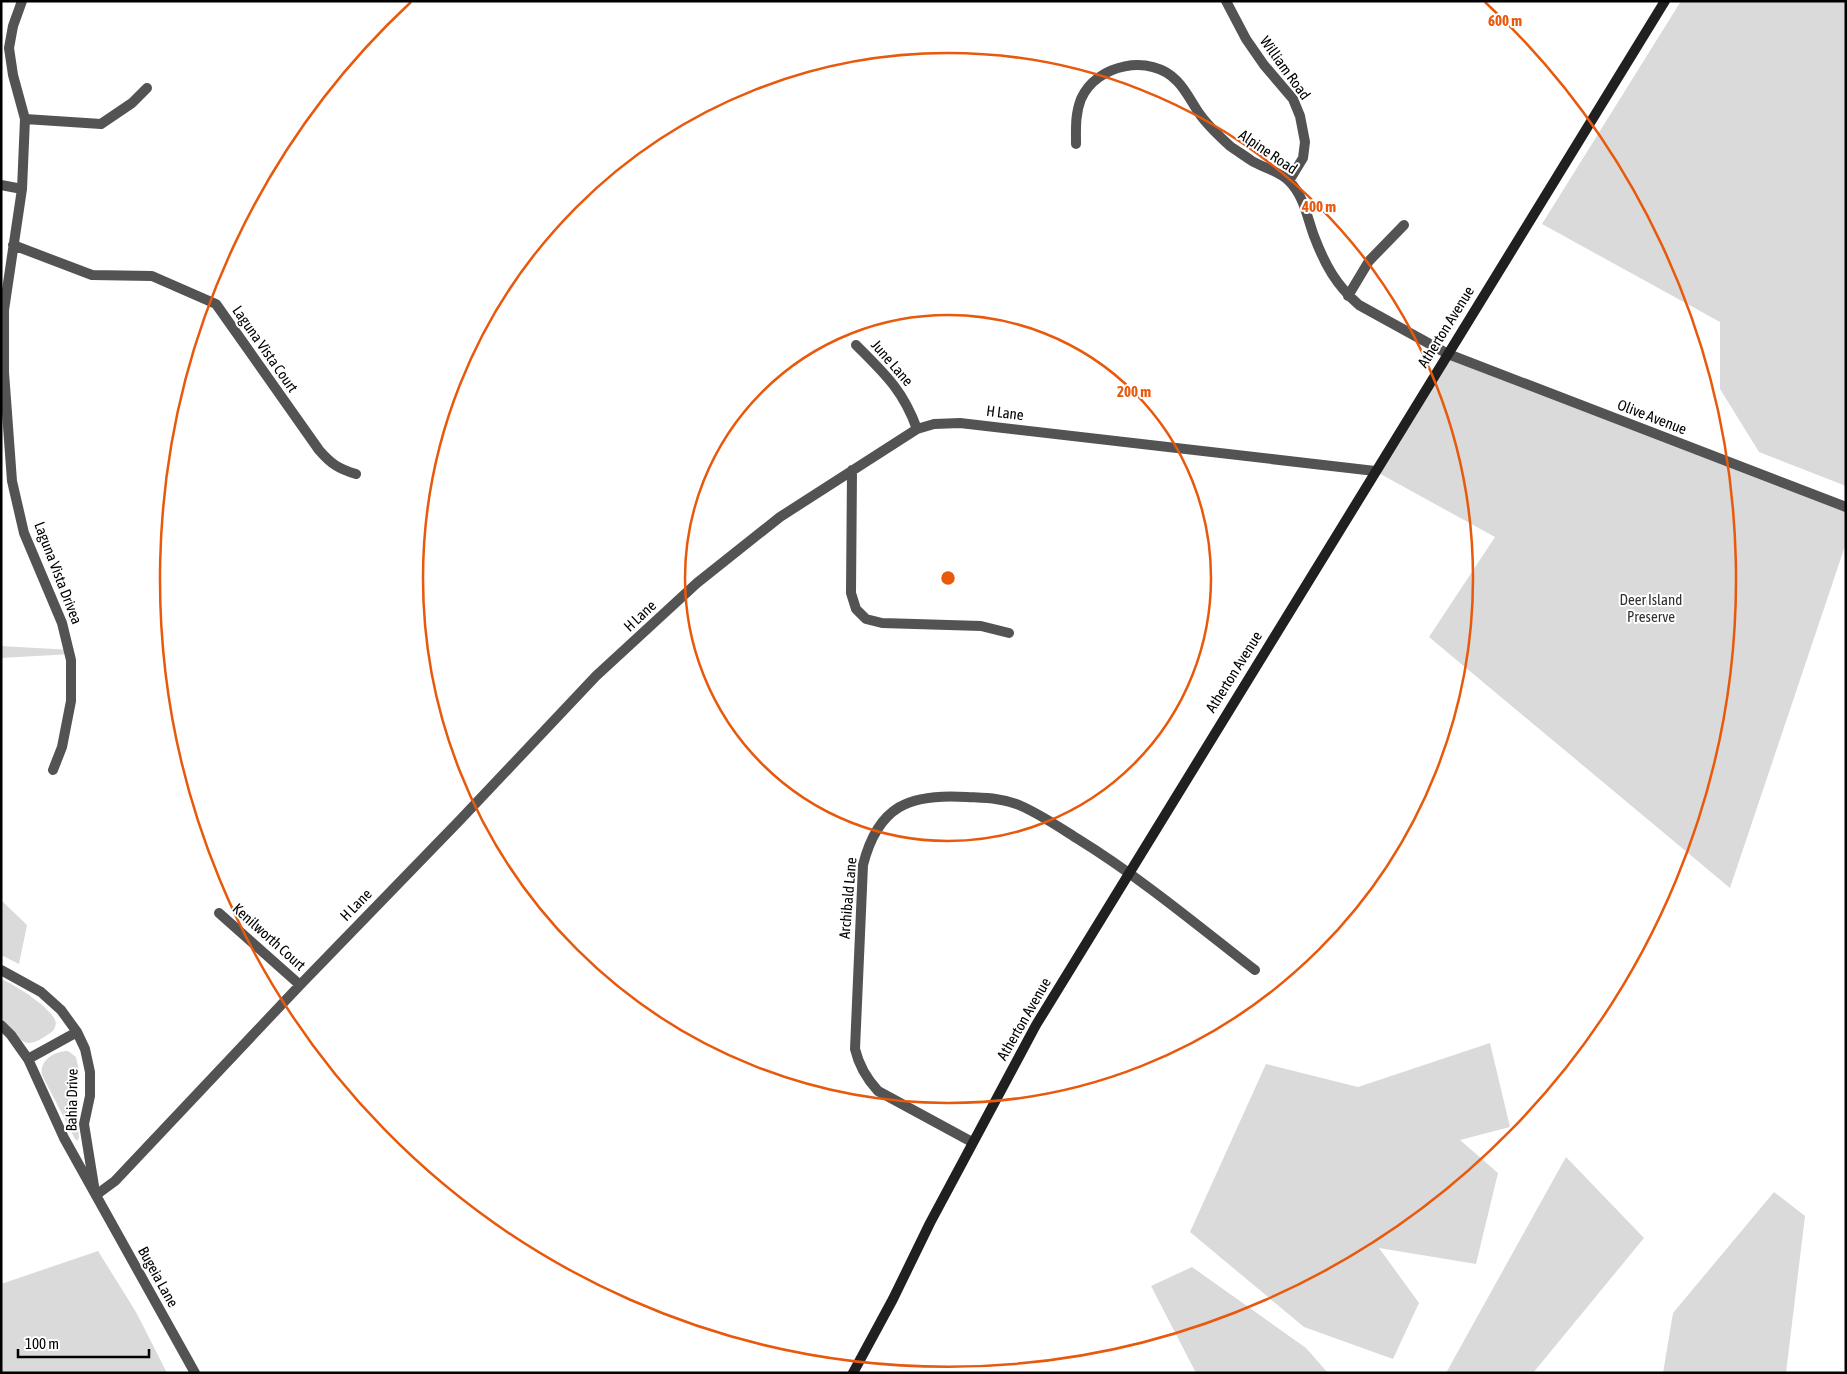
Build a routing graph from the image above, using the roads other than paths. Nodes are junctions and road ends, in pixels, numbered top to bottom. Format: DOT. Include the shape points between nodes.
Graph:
graph roads {
  1 [pos="22,1"];
  2 [pos="1226,1"];
  3 [pos="1665,1"];
  4 [pos="147,88"];
  5 [pos="26,119"];
  6 [pos="1076,144"];
  7 [pos="1289,181"];
  8 [pos="1,185"];
  9 [pos="22,189"];
  10 [pos="1404,224"];
  11 [pos="13,245"];
  12 [pos="1348,296"];
  13 [pos="856,345"];
  14 [pos="1448,354"];
  15 [pos="917,429"];
  16 [pos="852,470"];
  17 [pos="1375,471"];
  18 [pos="356,474"];
  19 [pos="1846,507"];
  20 [pos="1009,633"];
  21 [pos="53,770"];
  22 [pos="1129,871"];
  23 [pos="219,913"];
  24 [pos="1,970"];
  25 [pos="1255,970"];
  26 [pos="300,985"];
  27 [pos="1,1025"];
  28 [pos="77,1032"];
  29 [pos="28,1059"];
  30 [pos="972,1142"];
  31 [pos="96,1195"];
  32 [pos="195,1373"];
  33 [pos="853,1373"];
  1 -- 5 [label="street, Laguna Vista Drivea" via="9,48"];
  2 -- 7 [label="street, William Road" via="1246,39 1293,99 1300,116 1305,142 1303,158"];
  3 -- 14 [label="main road, Atherton Avenue"];
  4 -- 5 [label="street" via="101,124"];
  5 -- 9 [label="street, Laguna Vista Drivea"];
  6 -- 7 [label="street, Alpine Road" via="1076,117 1081,98 1093,83 1107,72 1123,66 1142,65 1161,69 1177,81 1201,116 1225,141"];
  7 -- 12 [label="street, Alpine Road" via="1303,202 1334,280"];
  8 -- 9 [label="street"];
  9 -- 11 [label="street, Laguna Vista Drivea"];
  10 -- 12 [label="street" via="1370,262"];
  11 -- 18 [label="street, Laguna Vista Court" via="92,275 152,276 216,304 328,461"];
  11 -- 21 [label="street, Laguna Vista Drivea" via="4,310 4,372 12,480 24,533 62,622 71,660 71,701 62,747"];
  12 -- 14 [label="street, Alpine Road" via="1359,306"];
  13 -- 15 [label="street, June Lane" via="890,379 909,408"];
  14 -- 17 [label="main road, Atherton Avenue"];
  14 -- 19 [label="street, Olive Avenue"];
  15 -- 16 [label="street, H Lane"];
  15 -- 17 [label="street, H Lane" via="934,424 960,424"];
  16 -- 20 [label="street" via="851,593 856,609 866,619 882,623 981,626"];
  16 -- 26 [label="street, H Lane" via="780,517 697,583 596,676"];
  17 -- 22 [label="main road, Atherton Avenue"];
  22 -- 25 [label="street, Archibald Lane"];
  22 -- 30 [label="main road, Atherton Avenue" via="1036,1025"];
  22 -- 30 [label="street, Archibald Lane" via="1044,818 1018,804 998,800 945,795 911,801 898,808 878,828 868,844 863,865 855,1014 855,1049 859,1064 878,1091"];
  23 -- 26 [label="street, Kenilworth Court"];
  24 -- 28 [label="street, Bahia Drive" via="41,992 61,1010"];
  26 -- 31 [label="street, H Lane" via="115,1182"];
  27 -- 29 [label="street, Bahia Drive"];
  28 -- 29 [label="street"];
  28 -- 31 [label="street, Bahia Drive" via="90,1072 90,1096 84,1124"];
  29 -- 31 [label="street, Bahia Drive" via="64,1138"];
  30 -- 33 [label="main road, Atherton Avenue"];
  31 -- 32 [label="street, Bugeia Lane"];
}
